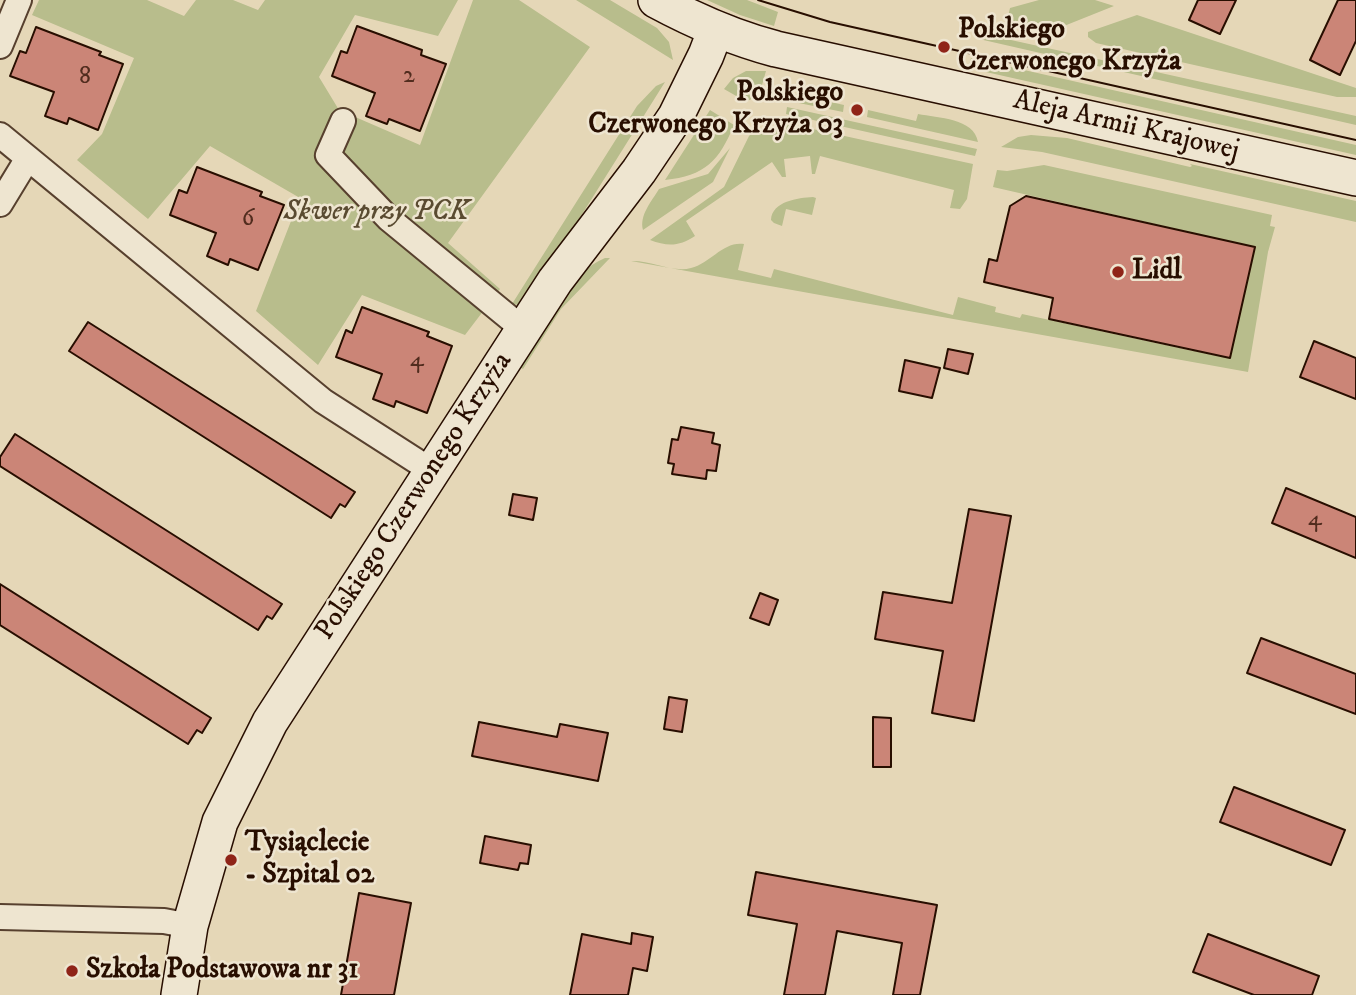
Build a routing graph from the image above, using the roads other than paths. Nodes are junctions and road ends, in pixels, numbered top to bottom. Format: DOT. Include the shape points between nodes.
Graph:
graph roads {
  1 [pos="19,0"];
  2 [pos="656,0"];
  3 [pos="716,29"];
  4 [pos="0,46"];
  5 [pos="343,121"];
  6 [pos="0,135"];
  7 [pos="28,158"];
  8 [pos="1356,178"];
  9 [pos="0,204"];
  10 [pos="523,329"];
  11 [pos="432,471"];
  12 [pos="0,917"];
  13 [pos="190,926"];
  14 [pos="179,995"];
  1 -- 4 [label="street"];
  2 -- 3 [label="street, Aleja Armii Krajowej"];
  3 -- 8 [label="street, Aleja Armii Krajowej" via="776,49"];
  3 -- 10 [label="street, Polskiego Czerwonego Krzyża" via="676,116"];
  5 -- 10 [label="street" via="328,155 389,219"];
  6 -- 7 [label="street"];
  7 -- 9 [label="street"];
  7 -- 11 [label="street" via="323,401"];
  10 -- 11 [label="street, Polskiego Czerwonego Krzyża"];
  11 -- 13 [label="street, Polskiego Czerwonego Krzyża" via="270,722 220,822"];
  12 -- 13 [label="street" via="164,921"];
  13 -- 14 [label="street, Polskiego Czerwonego Krzyża"];
}
